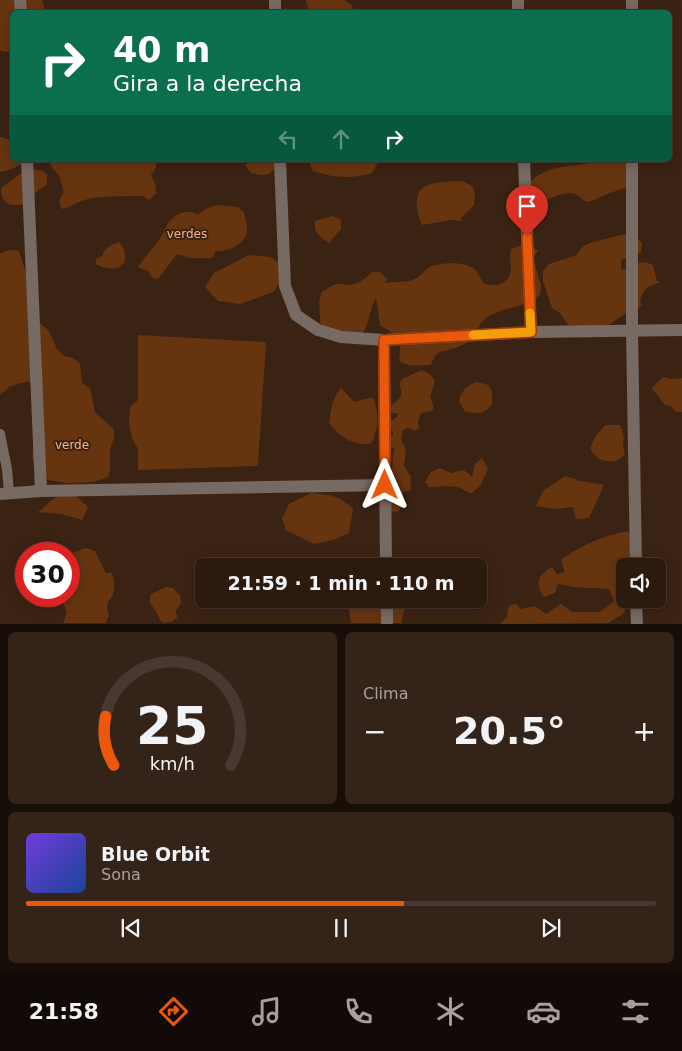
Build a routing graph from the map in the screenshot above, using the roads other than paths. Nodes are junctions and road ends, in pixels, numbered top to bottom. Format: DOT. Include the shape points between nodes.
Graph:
graph roads {
  1 [pos="27,162"];
  2 [pos="280,162"];
  3 [pos="524,162"];
  4 [pos="632,162"];
  5 [pos="632,330"];
  6 [pos="682,330"];
  7 [pos="531,332"];
  8 [pos="384,340"];
  9 [pos="0,434"];
  10 [pos="385,485"];
  11 [pos="41,491"];
  12 [pos="5,494"];
  13 [pos="386,558"];
  14 [pos="636,558"];
  15 [pos="386,608"];
  16 [pos="636,608"];
  17 [pos="387,624"];
  18 [pos="637,624"];
  1 -- 11 [label="street"];
  2 -- 8 [label="street" via="285,286 296,315 318,330 341,337"];
  3 -- 7 [label="street"];
  4 -- 5 [label="street"];
  5 -- 6 [label="street"];
  5 -- 7 [label="street"];
  5 -- 14 [label="street"];
  7 -- 8 [label="street"];
  8 -- 10 [label="street"];
  9 -- 12 [label="lane" via="7,469"];
  10 -- 11 [label="street"];
  10 -- 13 [label="street"];
  11 -- 12 [label="street"];
  15 -- 17 [label="street"];
  16 -- 18 [label="street"];
}
